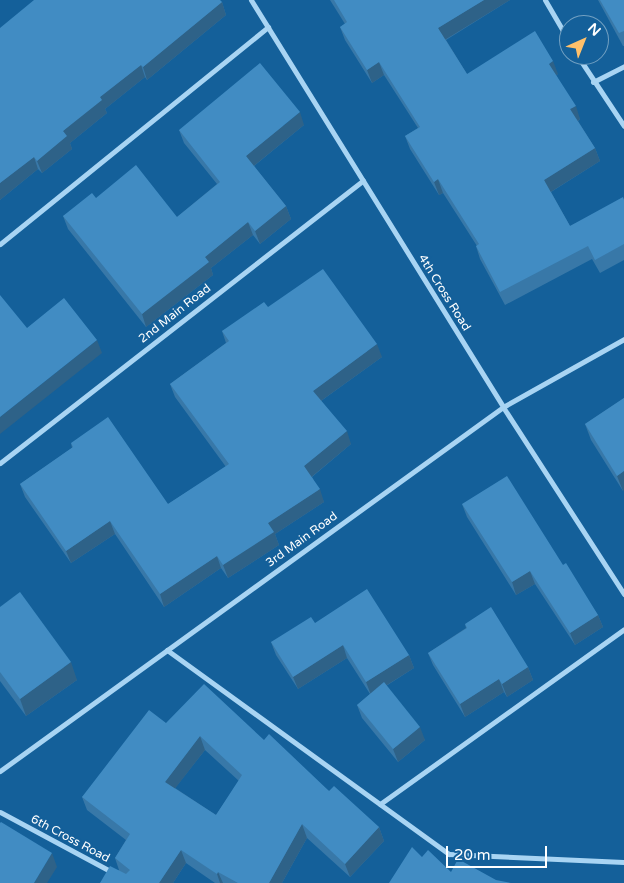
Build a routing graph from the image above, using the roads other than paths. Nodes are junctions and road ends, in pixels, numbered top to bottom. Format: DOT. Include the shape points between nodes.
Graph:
graph roads {
  1 [pos="251,0"];
  2 [pos="545,0"];
  3 [pos="559,24"];
  4 [pos="268,27"];
  5 [pos="583,65"];
  6 [pos="624,66"];
  7 [pos="593,82"];
  8 [pos="624,126"];
  9 [pos="362,180"];
  10 [pos="0,244"];
  11 [pos="624,339"];
  12 [pos="503,407"];
  13 [pos="0,463"];
  14 [pos="624,594"];
  15 [pos="624,629"];
  16 [pos="167,650"];
  17 [pos="0,771"];
  18 [pos="380,804"];
  19 [pos="0,812"];
  20 [pos="624,862"];
  21 [pos="123,878"];
  1 -- 4 [label="street, 4th Cross Road"];
  2 -- 3 [label="street"];
  4 -- 9 [label="street, 4th Cross Road"];
  4 -- 10 [label="street"];
  5 -- 7 [label="street"];
  6 -- 7 [label="street"];
  7 -- 8 [label="street"];
  9 -- 12 [label="street, 4th Cross Road"];
  9 -- 13 [label="street, 2nd Main Road"];
  11 -- 12 [label="street, 3rd Main Road"];
  12 -- 14 [label="street, 4th Cross Road"];
  12 -- 16 [label="street, 3rd Main Road"];
  15 -- 18 [label="street"];
  16 -- 17 [label="street, 3rd Main Road"];
  16 -- 18 [label="street"];
  18 -- 20 [label="street" via="449,854"];
  19 -- 21 [label="street, 6th Cross Road"];
}
